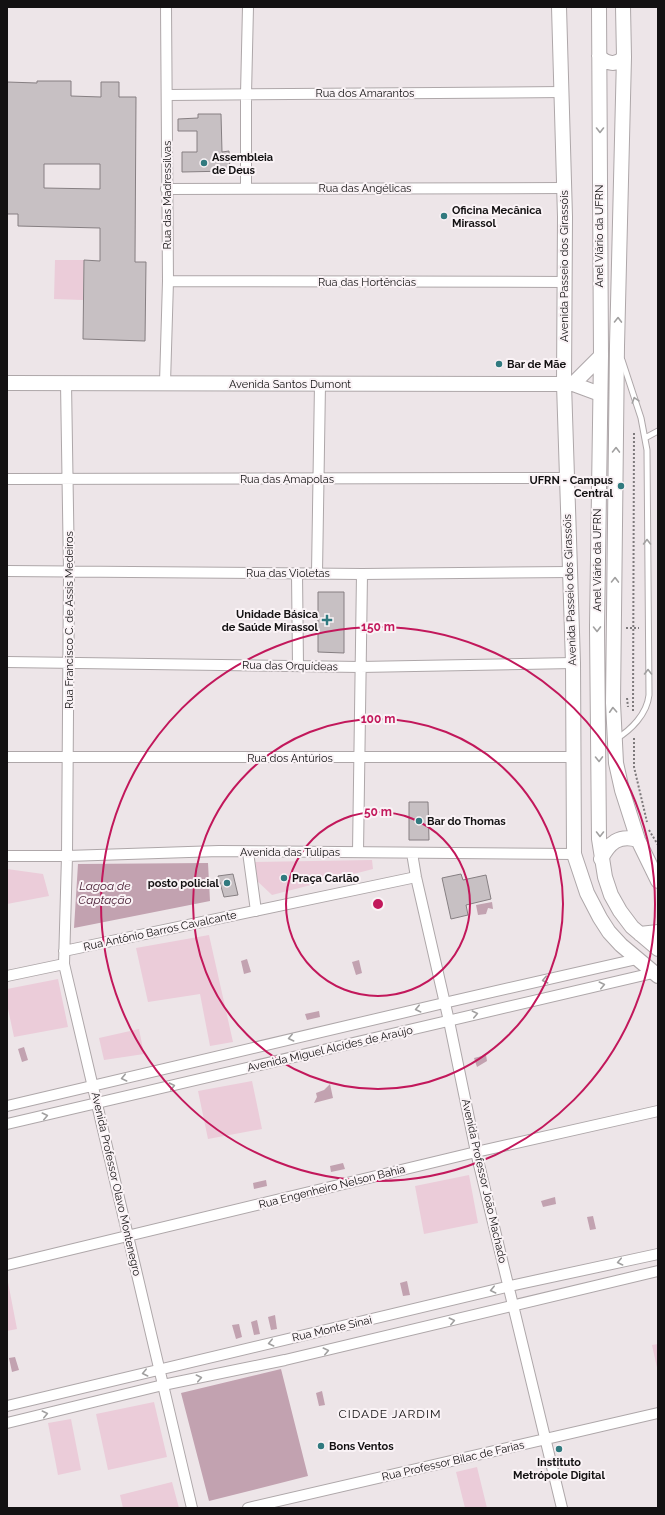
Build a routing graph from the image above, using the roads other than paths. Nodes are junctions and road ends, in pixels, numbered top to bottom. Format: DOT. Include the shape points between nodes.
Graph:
graph roads {
  1 [pos="166,7"];
  2 [pos="248,7"];
  3 [pos="559,7"];
  4 [pos="599,7"];
  5 [pos="623,7"];
  6 [pos="599,56"];
  7 [pos="624,58"];
  8 [pos="563,92"];
  9 [pos="246,94"];
  10 [pos="168,95"];
  11 [pos="622,99"];
  12 [pos="600,101"];
  13 [pos="564,188"];
  14 [pos="166,189"];
  15 [pos="246,189"];
  16 [pos="168,281"];
  17 [pos="566,282"];
  18 [pos="617,346"];
  19 [pos="600,356"];
  20 [pos="7,383"];
  21 [pos="66,383"];
  22 [pos="165,383"];
  23 [pos="320,384"];
  24 [pos="568,384"];
  25 [pos="600,394"];
  26 [pos="658,431"];
  27 [pos="645,438"];
  28 [pos="567,478"];
  29 [pos="7,479"];
  30 [pos="69,479"];
  31 [pos="318,480"];
  32 [pos="7,571"];
  33 [pos="69,571"];
  34 [pos="570,572"];
  35 [pos="297,573"];
  36 [pos="317,573"];
  37 [pos="362,574"];
  38 [pos="7,662"];
  39 [pos="69,662"];
  40 [pos="573,663"];
  41 [pos="298,666"];
  42 [pos="360,667"];
  43 [pos="615,740"];
  44 [pos="7,757"];
  45 [pos="573,757"];
  46 [pos="68,758"];
  47 [pos="358,758"];
  48 [pos="638,840"];
  49 [pos="248,852"];
  50 [pos="358,852"];
  51 [pos="412,853"];
  52 [pos="574,854"];
  53 [pos="7,856"];
  54 [pos="67,856"];
  55 [pos="601,859"];
  56 [pos="416,877"];
  57 [pos="658,881"];
  58 [pos="256,911"];
  59 [pos="658,932"];
  60 [pos="640,934"];
  61 [pos="658,949"];
  62 [pos="64,951"];
  63 [pos="637,959"];
  64 [pos="64,964"];
  65 [pos="656,974"];
  66 [pos="7,976"];
  67 [pos="444,1003"];
  68 [pos="448,1021"];
  69 [pos="92,1085"];
  70 [pos="97,1104"];
  71 [pos="7,1106"];
  72 [pos="658,1111"];
  73 [pos="7,1124"];
  74 [pos="476,1152"];
  75 [pos="128,1236"];
  76 [pos="658,1254"];
  77 [pos="7,1265"];
  78 [pos="658,1271"];
  79 [pos="510,1286"];
  80 [pos="514,1306"];
  81 [pos="160,1370"];
  82 [pos="163,1385"];
  83 [pos="7,1406"];
  84 [pos="658,1413"];
  85 [pos="7,1423"];
  86 [pos="546,1439"];
  87 [pos="192,1508"];
  88 [pos="248,1508"];
  89 [pos="562,1508"];
  1 -- 10 [label="street, Rua das Madressilvas"];
  2 -- 9 [label="street"];
  3 -- 8 [label="main road, Avenida Passeio dos Girassóis"];
  4 -- 6 [label="main road, Anel Viário da UFRN"];
  5 -- 7 [label="main road, Anel Viário da UFRN"];
  6 -- 7 [label="main road" via="614,63"];
  6 -- 12 [label="main road, Anel Viário da UFRN"];
  7 -- 11 [label="main road, Anel Viário da UFRN"];
  8 -- 9 [label="street, Rua dos Amarantos"];
  8 -- 13 [label="main road, Avenida Passeio dos Girassóis"];
  9 -- 10 [label="street, Rua dos Amarantos"];
  9 -- 15 [label="street"];
  10 -- 14 [label="street, Rua das Madressilvas"];
  11 -- 12 [label="main road" via="611,94"];
  18 -- 11 [label="main road, Anel Viário da UFRN, one-way"];
  12 -- 19 [label="main road, Anel Viário da UFRN, one-way"];
  13 -- 15 [label="street, Rua das Angélicas"];
  13 -- 17 [label="main road, Avenida Passeio dos Girassóis"];
  14 -- 15 [label="street, Rua das Angélicas"];
  14 -- 16 [label="street, Rua das Madressilvas"];
  16 -- 17 [label="street, Rua das Hortências"];
  16 -- 22 [label="street, Rua das Madressilvas"];
  17 -- 24 [label="main road, Avenida Passeio dos Girassóis"];
  27 -- 18 [label="lane, one-way"];
  43 -- 18 [label="main road, Anel Viário da UFRN, one-way" via="613,659"];
  19 -- 24 [label="main road"];
  19 -- 25 [label="main road, Anel Viário da UFRN"];
  20 -- 21 [label="main road, Avenida Santos Dumont"];
  21 -- 22 [label="main road, Avenida Santos Dumont"];
  21 -- 30 [label="street, Rua Francisco C. de Assis Medeiros"];
  22 -- 23 [label="main road, Avenida Santos Dumont"];
  23 -- 24 [label="main road, Avenida Santos Dumont"];
  23 -- 31 [label="street"];
  24 -- 25 [label="main road, Avenida Santos Dumont"];
  24 -- 28 [label="main road, Avenida Passeio dos Girassóis"];
  25 -- 55 [label="main road, Anel Viário da UFRN, one-way" via="597,627"];
  26 -- 27 [label="lane"];
  43 -- 27 [label="lane, one-way" via="628,732 645,708 649,695"];
  28 -- 31 [label="street, Rua das Amapolas"];
  28 -- 34 [label="main road, Avenida Passeio dos Girassóis"];
  29 -- 30 [label="street, Rua das Amapolas"];
  30 -- 31 [label="street, Rua das Amapolas"];
  30 -- 33 [label="street, Rua Francisco C. de Assis Medeiros"];
  31 -- 36 [label="street"];
  32 -- 33 [label="street, Rua das Violetas"];
  33 -- 35 [label="street, Rua das Violetas"];
  33 -- 39 [label="street, Rua Francisco C. de Assis Medeiros"];
  34 -- 37 [label="street, Rua das Violetas"];
  34 -- 40 [label="main road, Avenida Passeio dos Girassóis"];
  35 -- 36 [label="street, Rua das Violetas"];
  35 -- 41 [label="street"];
  36 -- 37 [label="street, Rua das Violetas"];
  37 -- 42 [label="street"];
  38 -- 39 [label="street, Rua das Orquídeas"];
  39 -- 41 [label="street, Rua das Orquídeas"];
  39 -- 46 [label="street, Rua Francisco C. de Assis Medeiros"];
  40 -- 42 [label="street, Rua das Orquídeas"];
  40 -- 45 [label="main road, Avenida Passeio dos Girassóis"];
  41 -- 42 [label="street, Rua das Orquídeas"];
  42 -- 47 [label="street"];
  43 -- 48 [label="main road, Anel Viário da UFRN" via="616,763 622,790"];
  44 -- 46 [label="street, Rua dos Antúrios"];
  45 -- 47 [label="street, Rua dos Antúrios"];
  45 -- 52 [label="main road, Avenida Passeio dos Girassóis"];
  46 -- 47 [label="street, Rua dos Antúrios"];
  46 -- 54 [label="street, Rua Francisco C. de Assis Medeiros"];
  47 -- 50 [label="street"];
  48 -- 55 [label="main road" via="625,837 615,840"];
  48 -- 57 [label="main road, Anel Viário da UFRN"];
  49 -- 50 [label="street, Avenida das Tulipas"];
  49 -- 54 [label="street, Avenida das Tulipas"];
  49 -- 58 [label="street"];
  50 -- 51 [label="street, Avenida das Tulipas"];
  51 -- 52 [label="street, Avenida das Tulipas"];
  51 -- 56 [label="street, Avenida Professor João Machado"];
  52 -- 63 [label="main road, Avenida Passeio dos Girassóis" via="587,892 600,918 609,932"];
  53 -- 54 [label="street, Avenida das Tulipas"];
  54 -- 62 [label="street, Avenida Professor Olavo Montenegro"];
  55 -- 60 [label="main road, Anel Viário da UFRN" via="611,895 620,911"];
  56 -- 58 [label="street, Rua Antônio Barros Cavalcante"];
  56 -- 67 [label="street, Avenida Professor João Machado"];
  58 -- 62 [label="street, Rua Antônio Barros Cavalcante"];
  59 -- 60 [label="main road"];
  60 -- 61 [label="main road, Anel Viário da UFRN"];
  62 -- 64 [label="street, Avenida Professor Olavo Montenegro"];
  63 -- 65 [label="main road, Avenida Passeio dos Girassóis"];
  63 -- 67 [label="street, Avenida Miguel Alcídes de Araújo, one-way"];
  64 -- 66 [label="street"];
  64 -- 69 [label="street, Avenida Professor Olavo Montenegro"];
  68 -- 65 [label="street, Avenida Miguel Alcídes de Araújo, one-way"];
  67 -- 68 [label="street, Avenida Professor João Machado"];
  67 -- 69 [label="street, Avenida Miguel Alcídes de Araújo, one-way"];
  70 -- 68 [label="street, Avenida Miguel Alcídes de Araújo, one-way"];
  68 -- 74 [label="street, Avenida Professor João Machado"];
  69 -- 70 [label="street, Avenida Professor Olavo Montenegro"];
  69 -- 71 [label="street, Avenida Miguel Alcídes de Araújo"];
  73 -- 70 [label="street, Avenida Miguel Alcídes de Araújo, one-way"];
  70 -- 75 [label="street, Avenida Professor Olavo Montenegro"];
  72 -- 74 [label="street, Rua Engenheiro Nelson Bahia"];
  74 -- 75 [label="street, Rua Engenheiro Nelson Bahia"];
  74 -- 79 [label="street, Avenida Professor João Machado"];
  75 -- 77 [label="street, Rua Engenheiro Nelson Bahia"];
  75 -- 81 [label="street, Avenida Professor Olavo Montenegro"];
  76 -- 79 [label="street, Rua Monte Sinai, one-way"];
  78 -- 80 [label="street, Rua Monte Sinai"];
  79 -- 80 [label="street, Avenida Professor João Machado"];
  79 -- 81 [label="street, Rua Monte Sinai, one-way"];
  82 -- 80 [label="street, Rua Monte Sinai, one-way" via="285,1360"];
  80 -- 86 [label="street, Avenida Professor João Machado"];
  81 -- 82 [label="street, Avenida Professor Olavo Montenegro"];
  81 -- 83 [label="street, Rua Monte Sinai, one-way"];
  85 -- 82 [label="street, Rua Monte Sinai, one-way"];
  82 -- 87 [label="street, Avenida Professor Olavo Montenegro"];
  84 -- 86 [label="street, Rua Professor Bilac de Farias"];
  86 -- 88 [label="street, Rua Professor Bilac de Farias"];
  86 -- 89 [label="street, Avenida Professor João Machado"];
}
